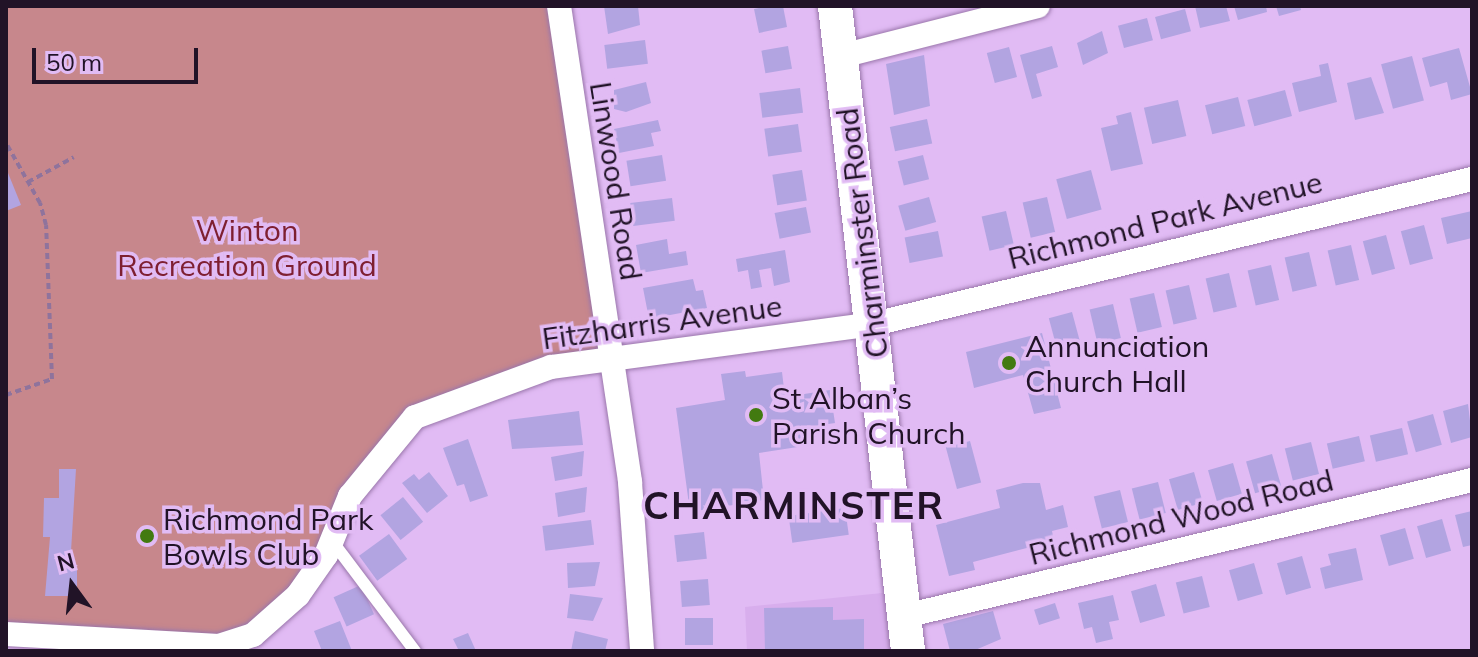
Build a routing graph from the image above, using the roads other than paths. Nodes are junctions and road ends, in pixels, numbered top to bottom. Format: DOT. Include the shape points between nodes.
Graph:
graph roads {
  1 [pos="559,6"];
  2 [pos="835,6"];
  3 [pos="1038,6"];
  4 [pos="842,56"];
  5 [pos="1472,179"];
  6 [pos="874,324"];
  7 [pos="611,363"];
  8 [pos="1472,480"];
  9 [pos="332,541"];
  10 [pos="905,616"];
  11 [pos="6,634"];
  12 [pos="415,651"];
  13 [pos="642,651"];
  14 [pos="908,651"];
  1 -- 7 [label="street, Linwood Road"];
  2 -- 4 [label="main road, Charminster Road"];
  3 -- 4 [label="street"];
  4 -- 6 [label="main road, Charminster Road"];
  5 -- 6 [label="street, Richmond Park Avenue"];
  6 -- 7 [label="street, Fitzharris Avenue"];
  6 -- 10 [label="main road, Charminster Road"];
  7 -- 9 [label="street, Fitzharris Avenue" via="551,367 415,417 350,496"];
  7 -- 13 [label="street, Linwood Road" via="630,482"];
  8 -- 10 [label="street, Richmond Wood Road"];
  9 -- 11 [label="street, Fitzharris Avenue" via="298,595 253,635 219,646"];
  9 -- 12 [label="lane"];
  10 -- 14 [label="main road, Charminster Road"];
}
